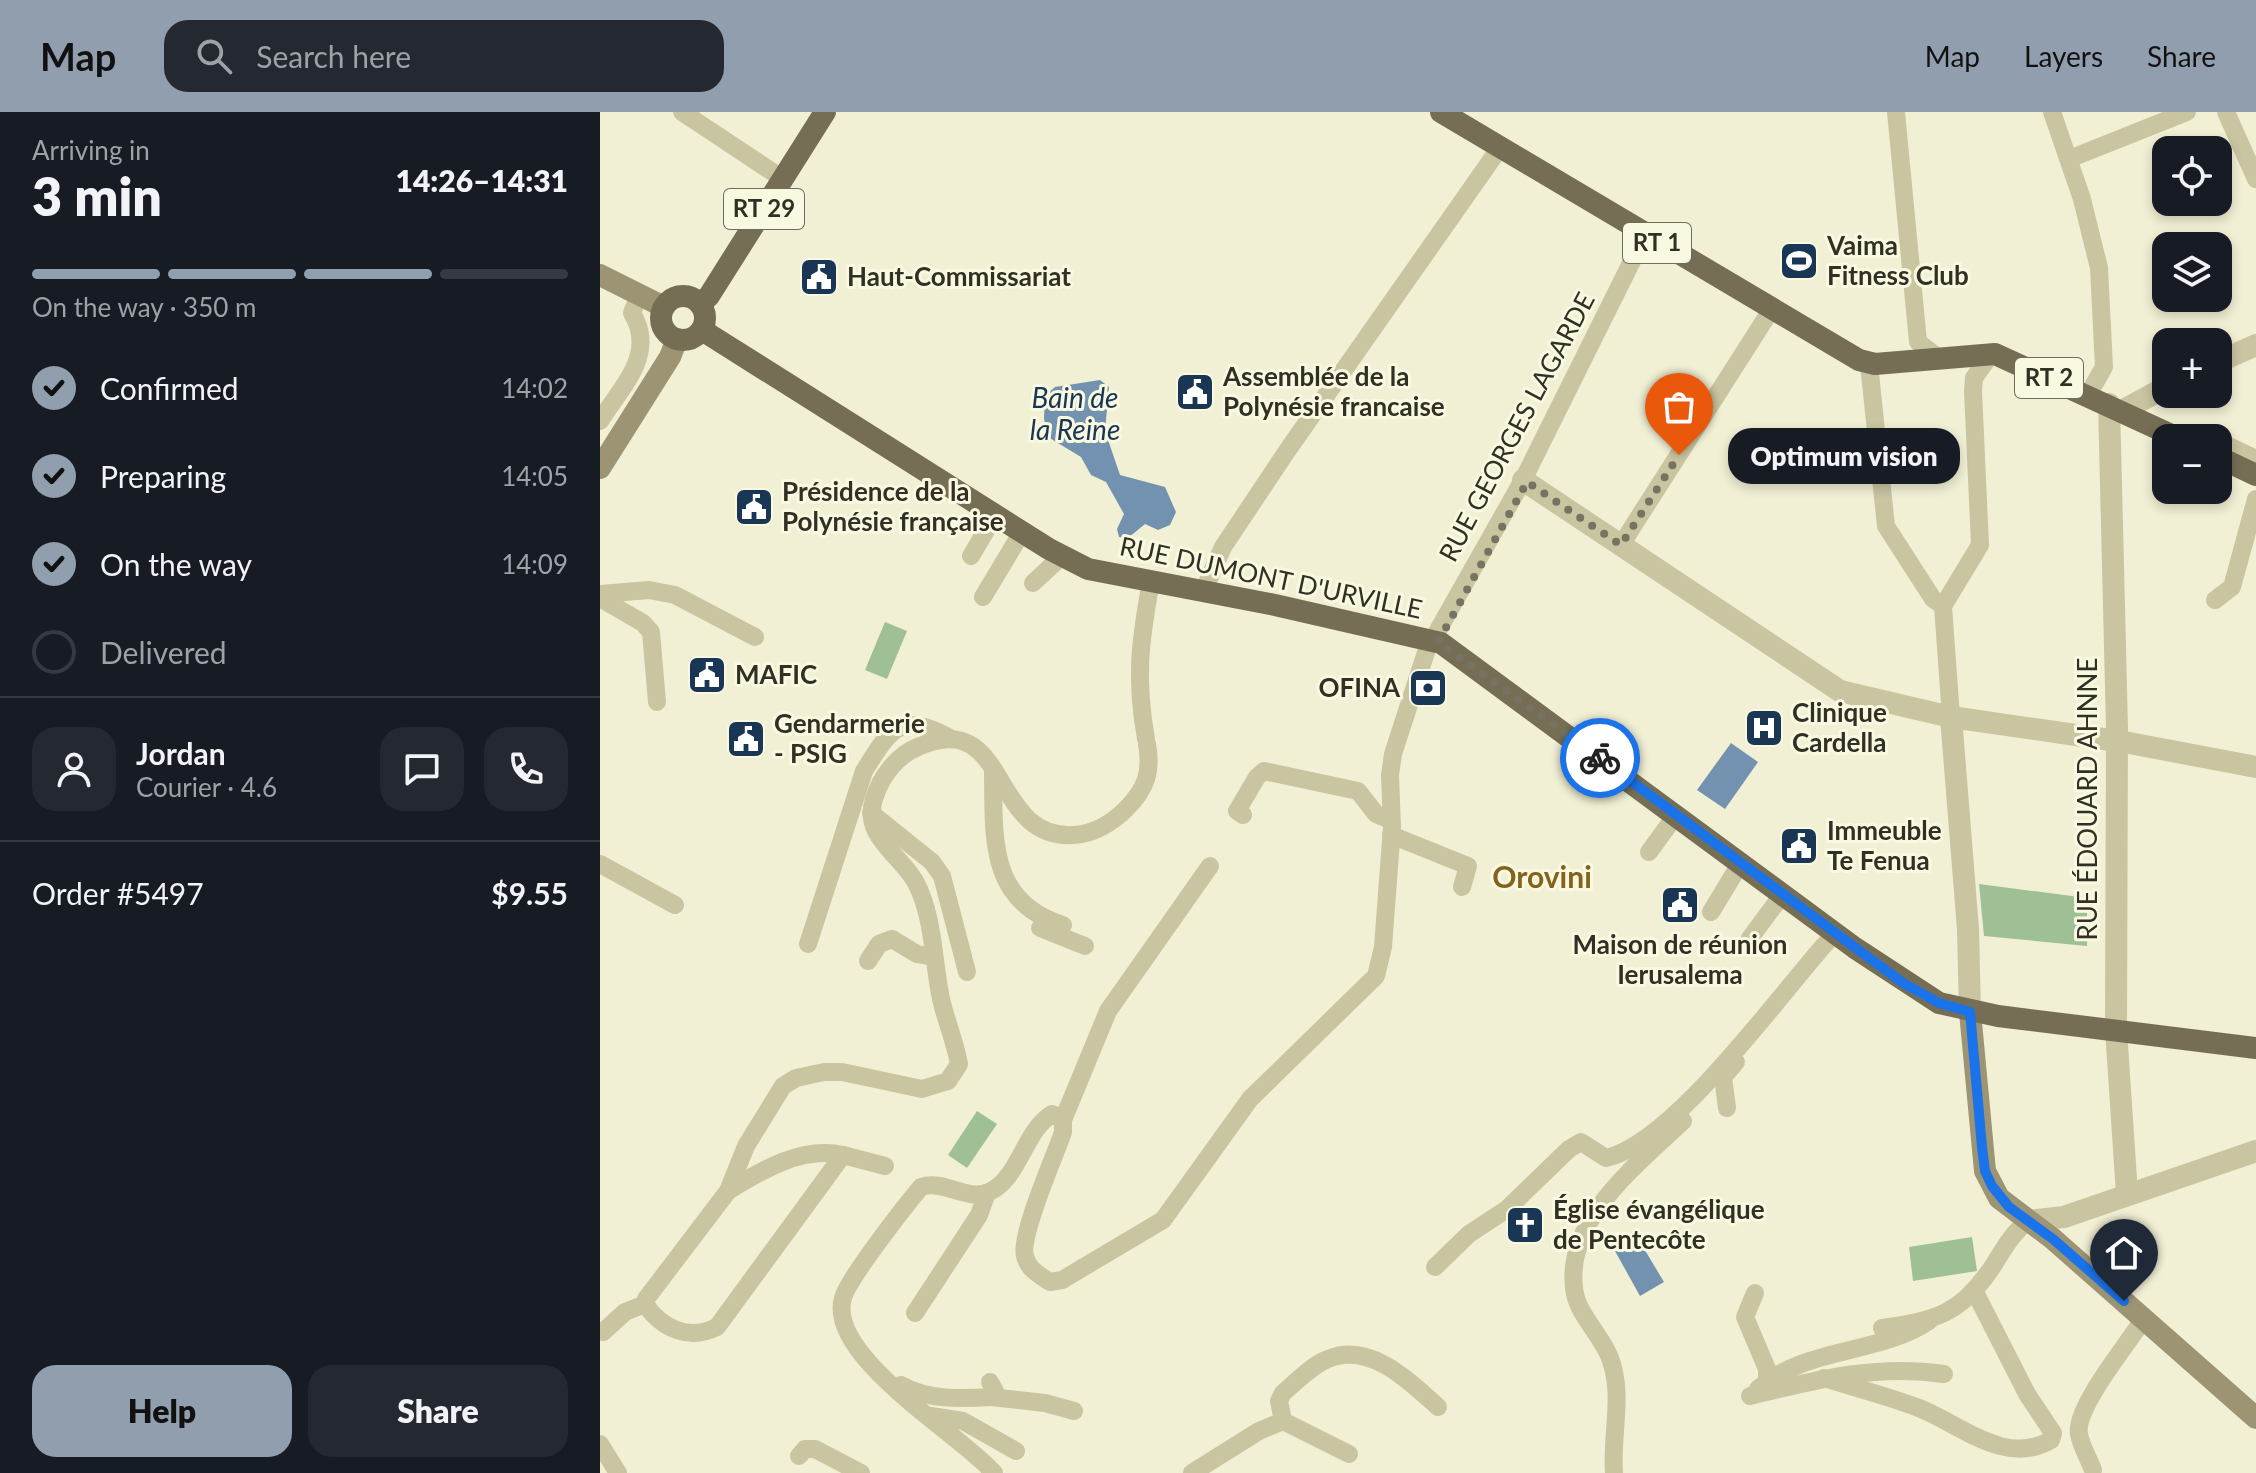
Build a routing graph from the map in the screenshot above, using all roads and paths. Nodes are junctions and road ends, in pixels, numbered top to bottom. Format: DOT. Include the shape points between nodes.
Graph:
graph roads {
  1 [pos="682,112"];
  2 [pos="825,112"];
  3 [pos="1441,112"];
  4 [pos="1896,112"];
  5 [pos="2052,112"];
  6 [pos="2187,112"];
  7 [pos="2226,112"];
  8 [pos="2250,143"];
  9 [pos="1499,149"];
  10 [pos="2069,159"];
  11 [pos="783,179"];
  12 [pos="2256,179"];
  13 [pos="1645,235"];
  14 [pos="600,275"];
  15 [pos="639,295"];
  16 [pos="700,304"];
  17 [pos="664,307"];
  18 [pos="1771,310"];
  19 [pos="702,330"];
  20 [pos="677,339"];
  21 [pos="2256,345"];
  22 [pos="1925,354"];
  23 [pos="1991,354"];
  24 [pos="2232,356"];
  25 [pos="1869,364"];
  26 [pos="2152,393"];
  27 [pos="2088,395"];
  28 [pos="2115,408"];
  29 [pos="602,412"];
  30 [pos="628,424"];
  31 [pos="2152,426"];
  32 [pos="2232,448"];
  33 [pos="2256,459"];
  34 [pos="2232,464"];
  35 [pos="600,468"];
  36 [pos="2256,475"];
  37 [pos="1525,481"];
  38 [pos="2256,499"];
  39 [pos="995,515"];
  40 [pos="1022,532"];
  41 [pos="1621,545"];
  42 [pos="971,556"];
  43 [pos="1062,556"];
  44 [pos="1151,581"];
  45 [pos="1033,583"];
  46 [pos="1204,590"];
  47 [pos="600,596"];
  48 [pos="983,597"];
  49 [pos="2215,600"];
  50 [pos="1943,606"];
  51 [pos="755,637"];
  52 [pos="1433,641"];
  53 [pos="657,702"];
  54 [pos="1951,717"];
  55 [pos="951,739"];
  56 [pos="2117,741"];
  57 [pos="993,764"];
  58 [pos="2256,767"];
  59 [pos="871,813"];
  60 [pos="1243,815"];
  61 [pos="1676,815"];
  62 [pos="1391,828"];
  63 [pos="1649,852"];
  64 [pos="600,864"];
  65 [pos="1740,864"];
  66 [pos="1210,866"];
  67 [pos="1462,887"];
  68 [pos="1782,895"];
  69 [pos="675,905"];
  70 [pos="1024,907"];
  71 [pos="1711,912"];
  72 [pos="1063,925"];
  73 [pos="1838,936"];
  74 [pos="1750,938"];
  75 [pos="808,944"];
  76 [pos="1085,946"];
  77 [pos="933,957"];
  78 [pos="868,961"];
  79 [pos="967,972"];
  80 [pos="1970,1012"];
  81 [pos="2116,1030"];
  82 [pos="2256,1048"];
  83 [pos="1723,1077"];
  84 [pos="1727,1108"];
  85 [pos="1063,1120"];
  86 [pos="2256,1151"];
  87 [pos="843,1155"];
  88 [pos="885,1166"];
  89 [pos="728,1191"];
  90 [pos="987,1193"];
  91 [pos="2127,1194"];
  92 [pos="2028,1221"];
  93 [pos="1435,1267"];
  94 [pos="1975,1292"];
  95 [pos="1755,1293"];
  96 [pos="645,1304"];
  97 [pos="915,1313"];
  98 [pos="2144,1318"];
  99 [pos="1929,1321"];
  100 [pos="1882,1328"];
  101 [pos="603,1332"];
  102 [pos="882,1374"];
  103 [pos="1944,1374"];
  104 [pos="1824,1378"];
  105 [pos="1767,1381"];
  106 [pos="1438,1407"];
  107 [pos="1074,1411"];
  108 [pos="928,1415"];
  109 [pos="2256,1418"];
  110 [pos="1283,1421"];
  111 [pos="600,1444"];
  112 [pos="1016,1451"];
  113 [pos="1349,1454"];
  114 [pos="799,1456"];
  115 [pos="2093,1470"];
  116 [pos="618,1473"];
  117 [pos="861,1473"];
  118 [pos="994,1473"];
  119 [pos="1192,1473"];
  120 [pos="1614,1473"];
  1 -- 11 [label="street"];
  2 -- 11 [label="main road, RT 29"];
  3 -- 9 [label="main road, RT 1"];
  4 -- 22 [label="street"];
  5 -- 10 [label="street"];
  6 -- 10 [label="street"];
  7 -- 8 [label="street"];
  8 -- 12 [label="street"];
  9 -- 13 [label="main road, RT 1"];
  9 -- 46 [label="street" via="1287,451 1223,547"];
  10 -- 27 [label="street" via="2099,268 2104,367"];
  11 -- 16 [label="main road, RT 29"];
  13 -- 18 [label="main road, RT 1"];
  13 -- 37 [label="street, RUE GEORGES LAGARDE"];
  14 -- 15 [label="main road"];
  15 -- 17 [label="main road"];
  15 -- 29 [label="street" via="632,313 642,334 642,350"];
  16 -- 17 [label="main road" via="679,296"];
  16 -- 19 [label="main road"];
  17 -- 20 [label="main road" via="663,326"];
  18 -- 25 [label="main road, RT 1"];
  18 -- 41 [label="street"];
  19 -- 20 [label="main road" via="691,339"];
  19 -- 39 [label="main road, RUE DUMONT D'URVILLE"];
  20 -- 30 [label="main road"];
  21 -- 24 [label="street"];
  22 -- 23 [label="main road, RT 2"];
  22 -- 25 [label="main road"];
  23 -- 27 [label="main road, RT 2"];
  23 -- 50 [label="street" via="1974,378 1973,391 1980,545"];
  25 -- 50 [label="street" via="1886,526"];
  26 -- 28 [label="street"];
  27 -- 28 [label="main road, RT 2"];
  28 -- 31 [label="main road, RT 2"];
  28 -- 56 [label="street, RUE ÉDOUARD AHNNE"];
  29 -- 30 [label="street"];
  30 -- 35 [label="main road"];
  32 -- 33 [label="street"];
  34 -- 36 [label="main road"];
  37 -- 41 [label="street"];
  37 -- 52 [label="street, RUE GEORGES LAGARDE"];
  38 -- 49 [label="street" via="2232,587"];
  39 -- 40 [label="main road, RUE DUMONT D'URVILLE"];
  39 -- 42 [label="street"];
  40 -- 43 [label="main road, RUE DUMONT D'URVILLE"];
  40 -- 48 [label="street"];
  41 -- 54 [label="street" via="1840,691"];
  43 -- 44 [label="main road, RUE DUMONT D'URVILLE" via="1088,569"];
  43 -- 45 [label="street"];
  44 -- 46 [label="main road, RUE DUMONT D'URVILLE"];
  44 -- 57 [label="street" via="1137,666 1150,770 1134,801 1116,819 1081,835 1049,835 1036,828 1007,793"];
  46 -- 52 [label="main road, RUE DUMONT D'URVILLE"];
  47 -- 51 [label="street" via="649,590 675,595"];
  47 -- 53 [label="street" via="651,632"];
  50 -- 54 [label="street"];
  52 -- 61 [label="main road, RUE DUMONT D'URVILLE"];
  52 -- 62 [label="street, RUE GEORGES LAGARDE" via="1393,754"];
  54 -- 56 [label="street"];
  54 -- 80 [label="street"];
  55 -- 57 [label="street" via="973,745"];
  55 -- 59 [label="street" via="935,739 901,756 880,784"];
  55 -- 75 [label="street" via="925,724 910,723 877,751 864,771"];
  56 -- 58 [label="street"];
  56 -- 81 [label="street, RUE ÉDOUARD AHNNE"];
  57 -- 70 [label="street" via="997,854 1001,872"];
  59 -- 77 [label="street" via="876,833 923,898"];
  59 -- 79 [label="street" via="942,876"];
  60 -- 62 [label="street" via="1237,811 1264,771 1358,791"];
  61 -- 63 [label="street"];
  61 -- 65 [label="main road, RUE DUMONT D'URVILLE"];
  62 -- 67 [label="street" via="1468,866"];
  62 -- 85 [label="street, RUE GEORGES LAGARDE" via="1383,947 1376,976 1250,1099 1163,1220 1062,1280 1050,1282 1030,1268 1023,1253"];
  64 -- 69 [label="street"];
  65 -- 68 [label="main road, RUE DUMONT D'URVILLE"];
  65 -- 71 [label="street"];
  66 -- 85 [label="street" via="1108,1011"];
  68 -- 73 [label="main road, RUE DUMONT D'URVILLE"];
  68 -- 74 [label="street"];
  70 -- 72 [label="street"];
  70 -- 76 [label="street" via="1038,927"];
  73 -- 80 [label="main road, RUE DUMONT D'URVILLE" via="1927,996"];
  73 -- 83 [label="street"];
  73 -- 93 [label="street" via="1699,1088 1647,1136 1606,1158 1581,1142 1569,1149 1507,1209 1469,1234"];
  77 -- 78 [label="street" via="892,939 879,944"];
  77 -- 89 [label="street" via="959,1064 948,1081 922,1089 842,1072 796,1078 773,1099"];
  80 -- 81 [label="main road, RUE DUMONT D'URVILLE"];
  80 -- 92 [label="main road" via="1985,1171 1999,1198"];
  81 -- 82 [label="main road, RUE DUMONT D'URVILLE"];
  81 -- 91 [label="street, RUE ÉDOUARD AHNNE"];
  83 -- 84 [label="street"];
  83 -- 120 [label="street" via="1608,1195 1582,1236 1573,1270 1575,1297 1611,1359 1618,1403"];
  85 -- 90 [label="street" via="1052,1114 1043,1120 1002,1182"];
  86 -- 91 [label="street"];
  87 -- 88 [label="street"];
  87 -- 89 [label="street" via="803,1155 761,1170"];
  87 -- 96 [label="street" via="717,1327 706,1333 675,1330 660,1323"];
  89 -- 96 [label="street"];
  90 -- 97 [label="street" via="979,1215"];
  90 -- 102 [label="street" via="974,1195 938,1184 921,1187 846,1290 843,1326"];
  91 -- 92 [label="street" via="2064,1217"];
  92 -- 94 [label="street"];
  92 -- 98 [label="main road"];
  94 -- 99 [label="street"];
  94 -- 104 [label="street" via="2053,1433 2041,1446 1988,1442 1918,1407"];
  95 -- 105 [label="street" via="1745,1317"];
  96 -- 101 [label="street" via="625,1312"];
  98 -- 109 [label="main road"];
  98 -- 115 [label="street" via="2079,1421"];
  99 -- 100 [label="street"];
  99 -- 105 [label="street" via="1910,1334 1806,1363"];
  102 -- 107 [label="street" via="915,1393 991,1390"];
  102 -- 108 [label="street"];
  103 -- 104 [label="street" via="1868,1370"];
  104 -- 105 [label="street" via="1750,1396"];
  106 -- 110 [label="street" via="1396,1371 1363,1356 1329,1358 1283,1393"];
  108 -- 112 [label="street" via="963,1421"];
  108 -- 118 [label="street"];
  110 -- 113 [label="street"];
  110 -- 119 [label="street"];
  111 -- 116 [label="street"];
  114 -- 117 [label="street" via="805,1449 815,1449"];
}
